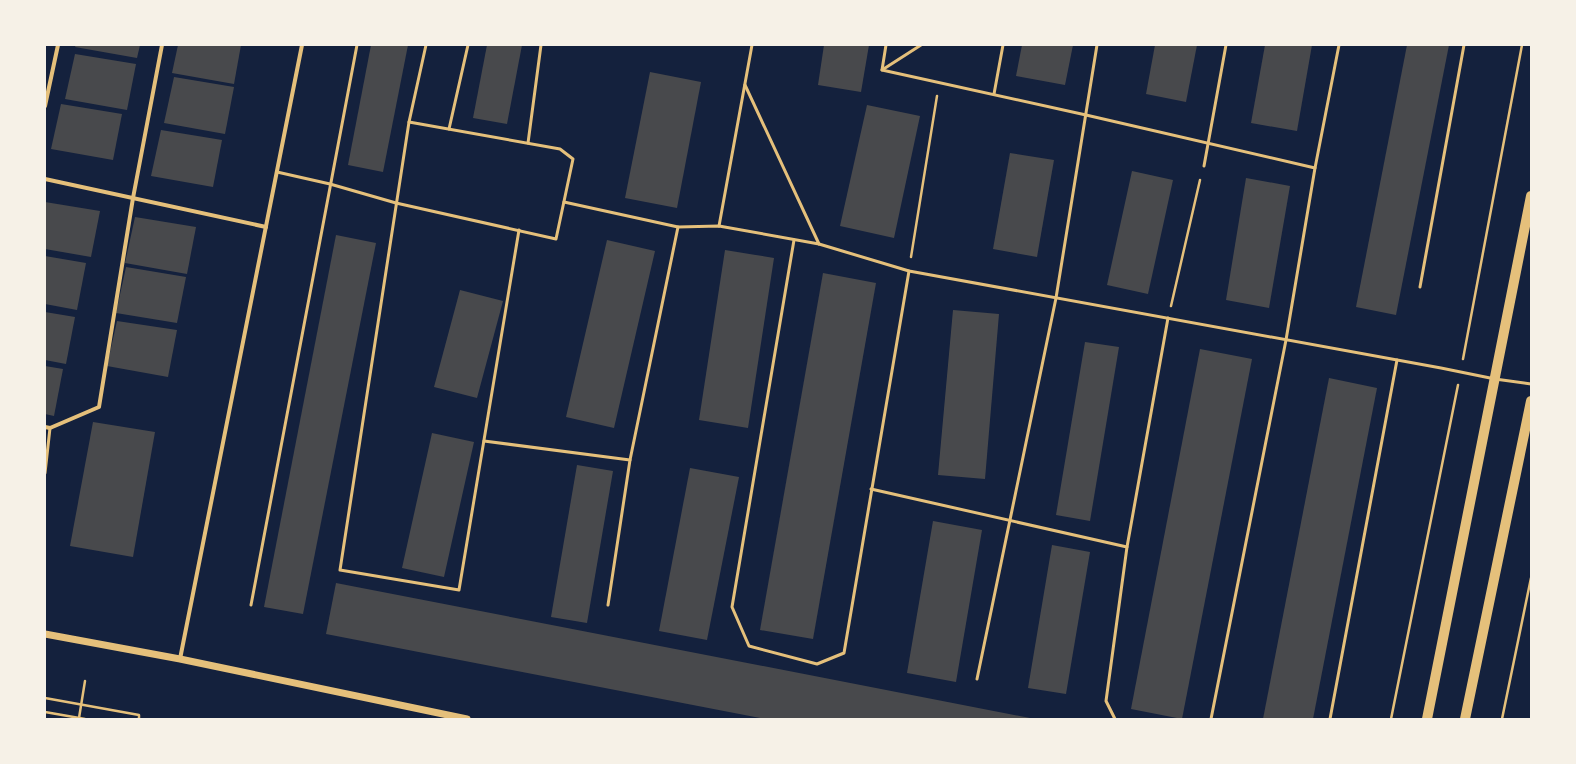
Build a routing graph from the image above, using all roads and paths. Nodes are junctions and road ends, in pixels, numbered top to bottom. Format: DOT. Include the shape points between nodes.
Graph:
graph roads {
  1 [pos="58,45"];
  2 [pos="162,45"];
  3 [pos="302,45"];
  4 [pos="357,45"];
  5 [pos="426,45"];
  6 [pos="468,45"];
  7 [pos="541,45"];
  8 [pos="752,45"];
  9 [pos="886,45"];
  10 [pos="922,45"];
  11 [pos="1003,45"];
  12 [pos="1097,45"];
  13 [pos="1226,45"];
  14 [pos="1339,45"];
  15 [pos="1464,45"];
  16 [pos="882,70"];
  17 [pos="939,82"];
  18 [pos="745,85"];
  19 [pos="994,94"];
  20 [pos="45,106"];
  21 [pos="1086,115"];
  22 [pos="409,122"];
  23 [pos="449,129"];
  24 [pos="528,143"];
  25 [pos="1208,143"];
  26 [pos="1204,166"];
  27 [pos="1315,168"];
  28 [pos="277,172"];
  29 [pos="45,179"];
  30 [pos="330,184"];
  31 [pos="1531,196"];
  32 [pos="133,198"];
  33 [pos="564,202"];
  34 [pos="396,203"];
  35 [pos="719,226"];
  36 [pos="266,227"];
  37 [pos="678,227"];
  38 [pos="519,230"];
  39 [pos="794,240"];
  40 [pos="819,244"];
  41 [pos="909,271"];
  42 [pos="1420,287"];
  43 [pos="1056,298"];
  44 [pos="1168,318"];
  45 [pos="1286,340"];
  46 [pos="1397,360"];
  47 [pos="1495,379"];
  48 [pos="1531,384"];
  49 [pos="1531,401"];
  50 [pos="45,427"];
  51 [pos="50,428"];
  52 [pos="484,441"];
  53 [pos="630,460"];
  54 [pos="45,473"];
  55 [pos="871,489"];
  56 [pos="1010,521"];
  57 [pos="1127,547"];
  58 [pos="1531,578"];
  59 [pos="251,605"];
  60 [pos="608,605"];
  61 [pos="45,634"];
  62 [pos="180,659"];
  63 [pos="977,679"];
  64 [pos="85,681"];
  65 [pos="45,698"];
  66 [pos="45,712"];
  67 [pos="79,718"];
  68 [pos="85,719"];
  69 [pos="139,719"];
  70 [pos="467,719"];
  71 [pos="1115,719"];
  72 [pos="1211,719"];
  73 [pos="1330,719"];
  74 [pos="1426,719"];
  75 [pos="1466,719"];
  76 [pos="1502,719"];
  1 -- 20 [label="street"];
  2 -- 32 [label="street"];
  3 -- 28 [label="street"];
  4 -- 30 [label="lane"];
  5 -- 22 [label="lane"];
  6 -- 23 [label="lane"];
  7 -- 24 [label="lane"];
  8 -- 18 [label="lane"];
  9 -- 16 [label="lane"];
  10 -- 16 [label="lane"];
  11 -- 19 [label="lane"];
  12 -- 21 [label="lane"];
  13 -- 25 [label="lane"];
  14 -- 27 [label="lane"];
  15 -- 42 [label="lane"];
  16 -- 17 [label="lane"];
  17 -- 19 [label="lane"];
  17 -- 41 [label="path"];
  18 -- 35 [label="lane"];
  18 -- 40 [label="lane"];
  19 -- 21 [label="lane"];
  21 -- 25 [label="lane"];
  21 -- 43 [label="lane"];
  22 -- 23 [label="lane"];
  22 -- 34 [label="lane"];
  23 -- 24 [label="lane"];
  24 -- 33 [label="lane" via="560,149 573,159"];
  25 -- 26 [label="lane"];
  25 -- 27 [label="lane"];
  26 -- 44 [label="path"];
  27 -- 45 [label="lane"];
  28 -- 30 [label="lane"];
  28 -- 36 [label="street"];
  29 -- 32 [label="street"];
  30 -- 34 [label="lane"];
  30 -- 59 [label="lane"];
  31 -- 47 [label="main road"];
  32 -- 36 [label="street"];
  32 -- 51 [label="street" via="99,407"];
  33 -- 37 [label="lane"];
  33 -- 38 [label="lane" via="556,239"];
  34 -- 38 [label="lane"];
  34 -- 52 [label="lane" via="340,570 459,590"];
  35 -- 37 [label="lane"];
  35 -- 39 [label="lane"];
  36 -- 62 [label="street"];
  37 -- 53 [label="lane"];
  38 -- 52 [label="lane"];
  39 -- 40 [label="lane"];
  39 -- 55 [label="lane" via="732,607 749,646 817,664 844,653"];
  40 -- 41 [label="lane"];
  41 -- 43 [label="lane"];
  41 -- 55 [label="lane"];
  43 -- 44 [label="lane"];
  43 -- 56 [label="lane"];
  44 -- 45 [label="lane"];
  44 -- 57 [label="lane"];
  45 -- 46 [label="lane"];
  45 -- 72 [label="lane"];
  46 -- 47 [label="lane"];
  46 -- 73 [label="lane"];
  47 -- 48 [label="lane"];
  47 -- 74 [label="main road"];
  49 -- 75 [label="main road"];
  50 -- 51 [label="street"];
  51 -- 54 [label="lane"];
  52 -- 53 [label="lane"];
  53 -- 60 [label="lane"];
  55 -- 56 [label="lane"];
  56 -- 57 [label="lane"];
  56 -- 63 [label="lane"];
  57 -- 71 [label="lane" via="1106,701"];
  58 -- 76 [label="path"];
  61 -- 62 [label="street"];
  62 -- 70 [label="street"];
  64 -- 67 [label="path"];
  65 -- 69 [label="path" via="139,714"];
  66 -- 67 [label="path"];
  67 -- 68 [label="path"];
}
